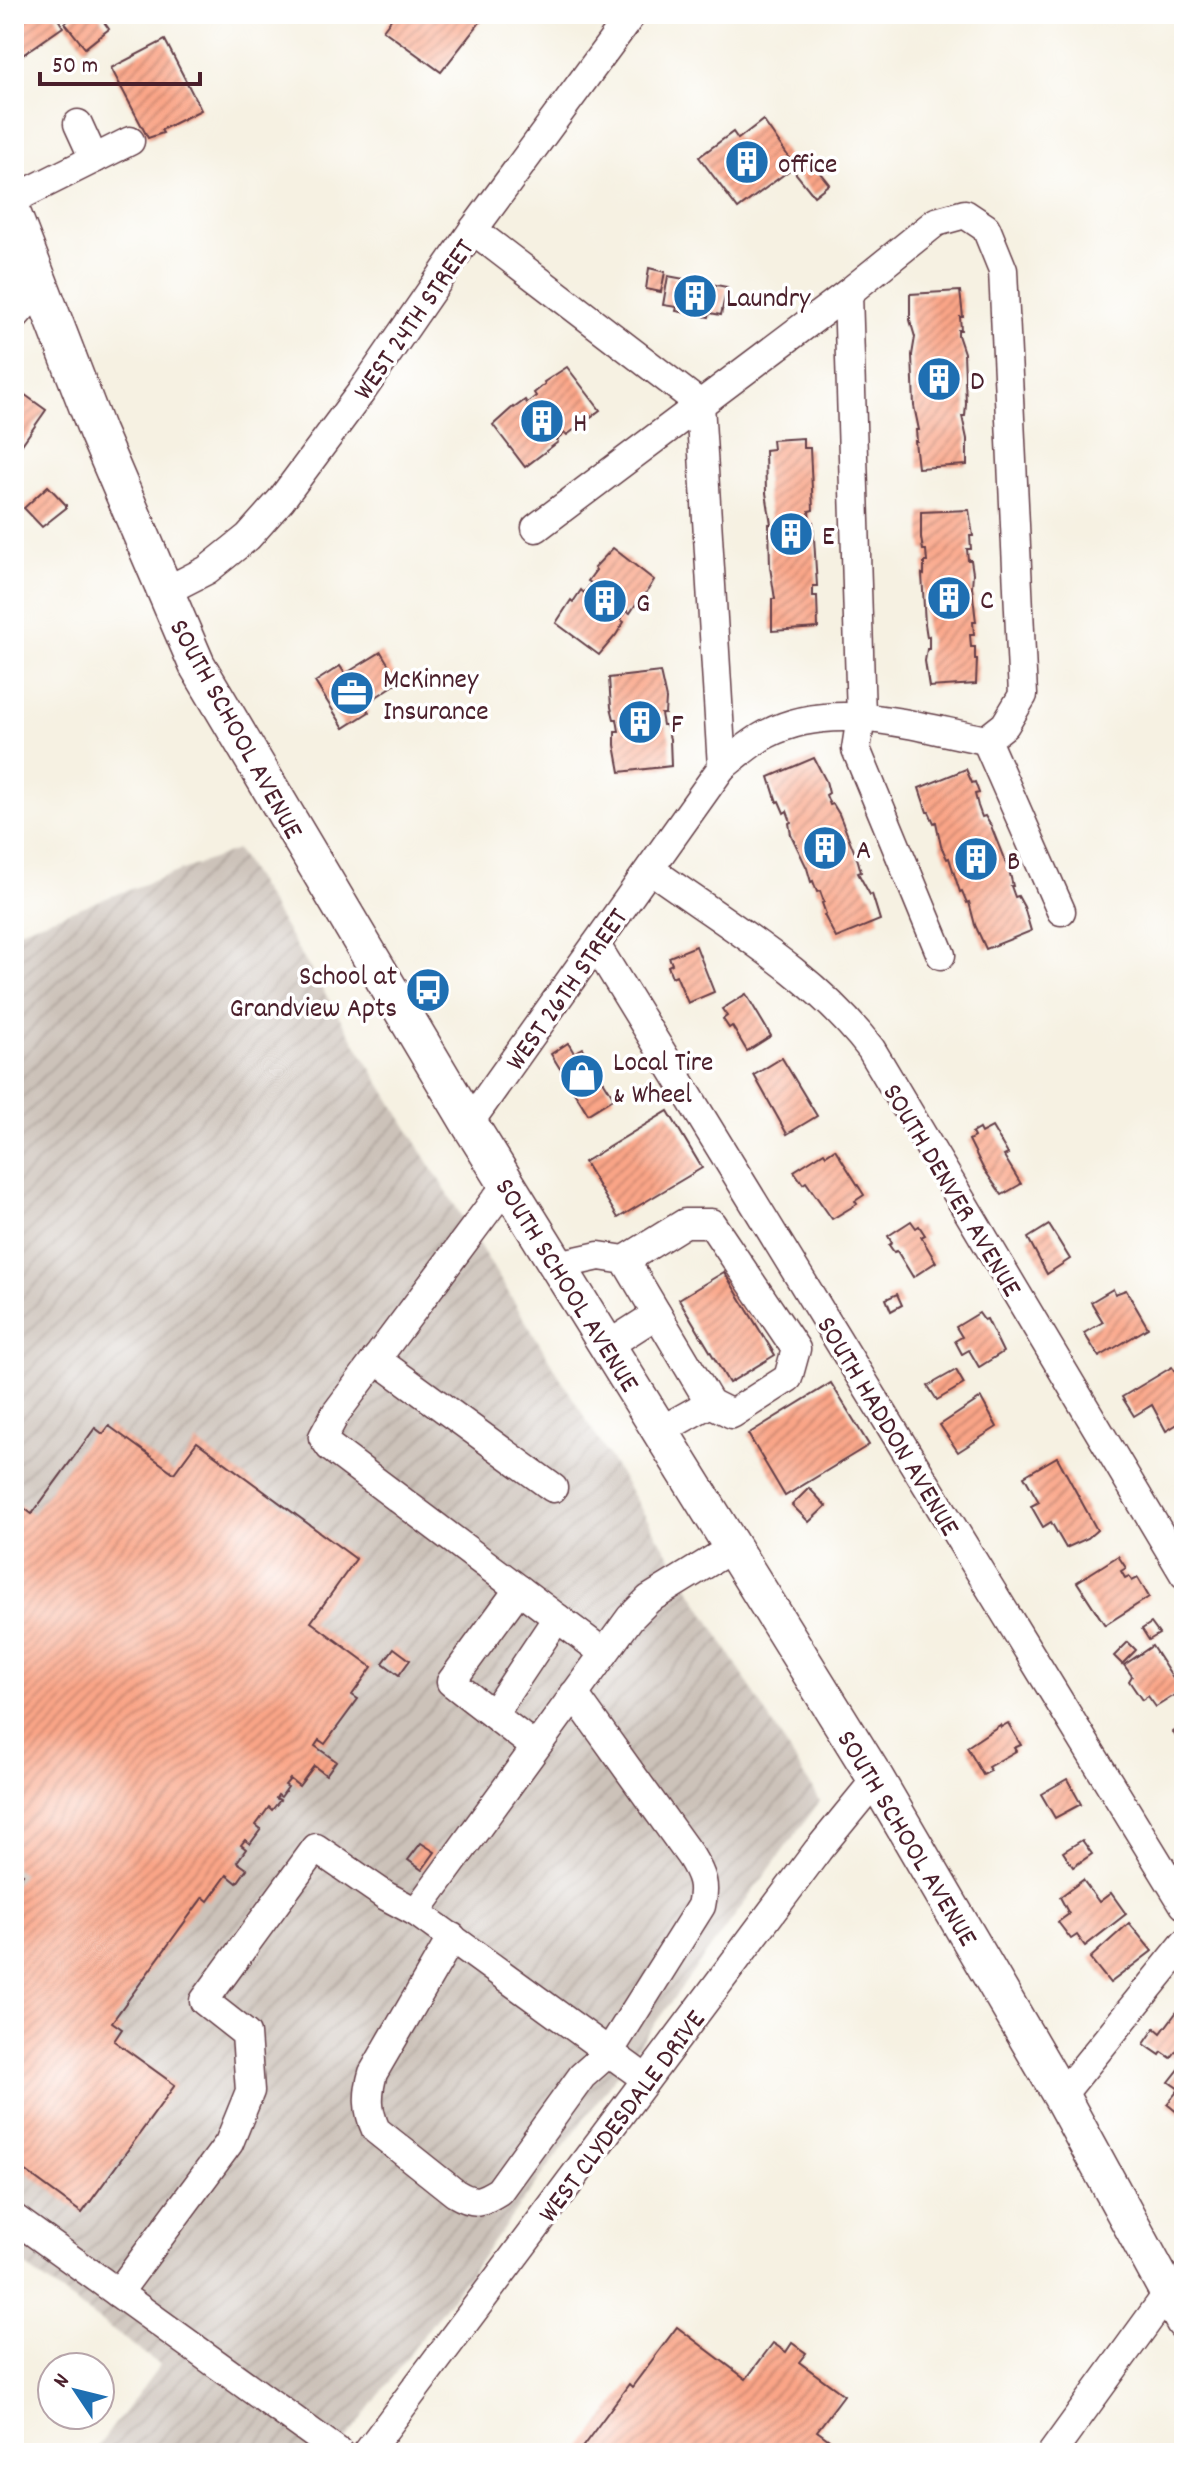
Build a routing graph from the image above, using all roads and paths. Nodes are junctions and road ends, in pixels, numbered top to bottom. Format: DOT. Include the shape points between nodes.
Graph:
graph roads {
  1 [pos="632,14"];
  2 [pos="78,124"];
  3 [pos="130,141"];
  4 [pos="94,159"];
  5 [pos="14,199"];
  6 [pos="14,217"];
  7 [pos="473,230"];
  8 [pos="41,286"];
  9 [pos="848,293"];
  10 [pos="14,317"];
  11 [pos="700,404"];
  12 [pos="536,528"];
  13 [pos="164,592"];
  14 [pos="861,717"];
  15 [pos="986,740"];
  16 [pos="722,767"];
  17 [pos="656,861"];
  18 [pos="1061,911"];
  19 [pos="596,945"];
  20 [pos="941,955"];
  21 [pos="469,1123"];
  22 [pos="507,1184"];
  23 [pos="625,1260"];
  24 [pos="558,1265"];
  25 [pos="657,1314"];
  26 [pos="607,1346"];
  27 [pos="376,1359"];
  28 [pos="710,1403"];
  29 [pos="660,1431"];
  30 [pos="553,1488"];
  31 [pos="732,1548"];
  32 [pos="1184,1574"];
  33 [pos="519,1589"];
  34 [pos="557,1618"];
  35 [pos="604,1653"];
  36 [pos="574,1694"];
  37 [pos="493,1714"];
  38 [pos="535,1747"];
  39 [pos="876,1779"];
  40 [pos="1184,1905"];
  41 [pos="416,1912"];
  42 [pos="452,1937"];
  43 [pos="1184,1944"];
  44 [pos="609,2052"];
  45 [pos="646,2079"];
  46 [pos="1061,2096"];
  47 [pos="14,2218"];
  48 [pos="118,2293"];
  49 [pos="1176,2307"];
  50 [pos="340,2453"];
  51 [pos="367,2453"];
  52 [pos="1052,2453"];
  1 -- 7 [label="street, WEST 24TH STREET"];
  2 -- 4 [label="street"];
  3 -- 4 [label="street"];
  4 -- 5 [label="street"];
  6 -- 8 [label="main road, SOUTH SCHOOL AVENUE"];
  7 -- 11 [label="street"];
  7 -- 13 [label="street, WEST 24TH STREET" via="281,500 248,537 207,570"];
  8 -- 10 [label="street"];
  8 -- 13 [label="main road, SOUTH SCHOOL AVENUE"];
  9 -- 11 [label="street"];
  9 -- 14 [label="street"];
  9 -- 15 [label="street" via="936,222 965,214 986,228 1003,270 1023,695 1005,725"];
  11 -- 12 [label="street"];
  11 -- 16 [label="street"];
  13 -- 21 [label="main road, SOUTH SCHOOL AVENUE" via="197,665"];
  14 -- 15 [label="street, WEST 26TH STREET"];
  14 -- 16 [label="street, WEST 26TH STREET" via="813,718 766,734"];
  14 -- 20 [label="street" via="856,749"];
  15 -- 18 [label="street"];
  16 -- 17 [label="street, WEST 26TH STREET"];
  17 -- 19 [label="street, WEST 26TH STREET"];
  17 -- 32 [label="street, SOUTH DENVER AVENUE" via="805,981 862,1037"];
  19 -- 21 [label="street, WEST 26TH STREET"];
  19 -- 40 [label="street, SOUTH HADDON AVENUE"];
  21 -- 22 [label="main road, SOUTH SCHOOL AVENUE"];
  22 -- 24 [label="main road, SOUTH SCHOOL AVENUE"];
  22 -- 27 [label="street"];
  23 -- 24 [label="street" via="599,1256"];
  23 -- 25 [label="street"];
  23 -- 28 [label="street" via="685,1223 711,1223 796,1349 788,1378 777,1386 732,1414"];
  24 -- 26 [label="main road, SOUTH SCHOOL AVENUE"];
  25 -- 26 [label="street"];
  25 -- 28 [label="street"];
  26 -- 29 [label="main road, SOUTH SCHOOL AVENUE"];
  27 -- 30 [label="street"];
  27 -- 33 [label="street" via="326,1427 325,1442"];
  28 -- 29 [label="street"];
  29 -- 31 [label="main road, SOUTH SCHOOL AVENUE"];
  31 -- 35 [label="street" via="649,1599"];
  31 -- 39 [label="main road, SOUTH SCHOOL AVENUE"];
  33 -- 34 [label="street"];
  33 -- 37 [label="street" via="451,1682"];
  34 -- 35 [label="street"];
  34 -- 37 [label="street"];
  35 -- 36 [label="street"];
  36 -- 38 [label="street"];
  36 -- 44 [label="street" via="691,1857 705,1888 701,1906"];
  37 -- 38 [label="street"];
  38 -- 41 [label="street"];
  39 -- 45 [label="street, WEST CLYDESDALE DRIVE"];
  39 -- 46 [label="main road, SOUTH SCHOOL AVENUE"];
  41 -- 42 [label="street"];
  41 -- 48 [label="street" via="316,1848 204,2001 246,2034 250,2091 229,2143"];
  42 -- 44 [label="street"];
  42 -- 44 [label="street" via="373,2073 368,2092 376,2130 455,2193 468,2201 499,2191 582,2076"];
  43 -- 46 [label="street"];
  44 -- 45 [label="street"];
  45 -- 51 [label="street, WEST CLYDESDALE DRIVE"];
  46 -- 49 [label="main road, SOUTH SCHOOL AVENUE"];
  47 -- 48 [label="street"];
  48 -- 50 [label="street"];
  49 -- 52 [label="street"];
}
